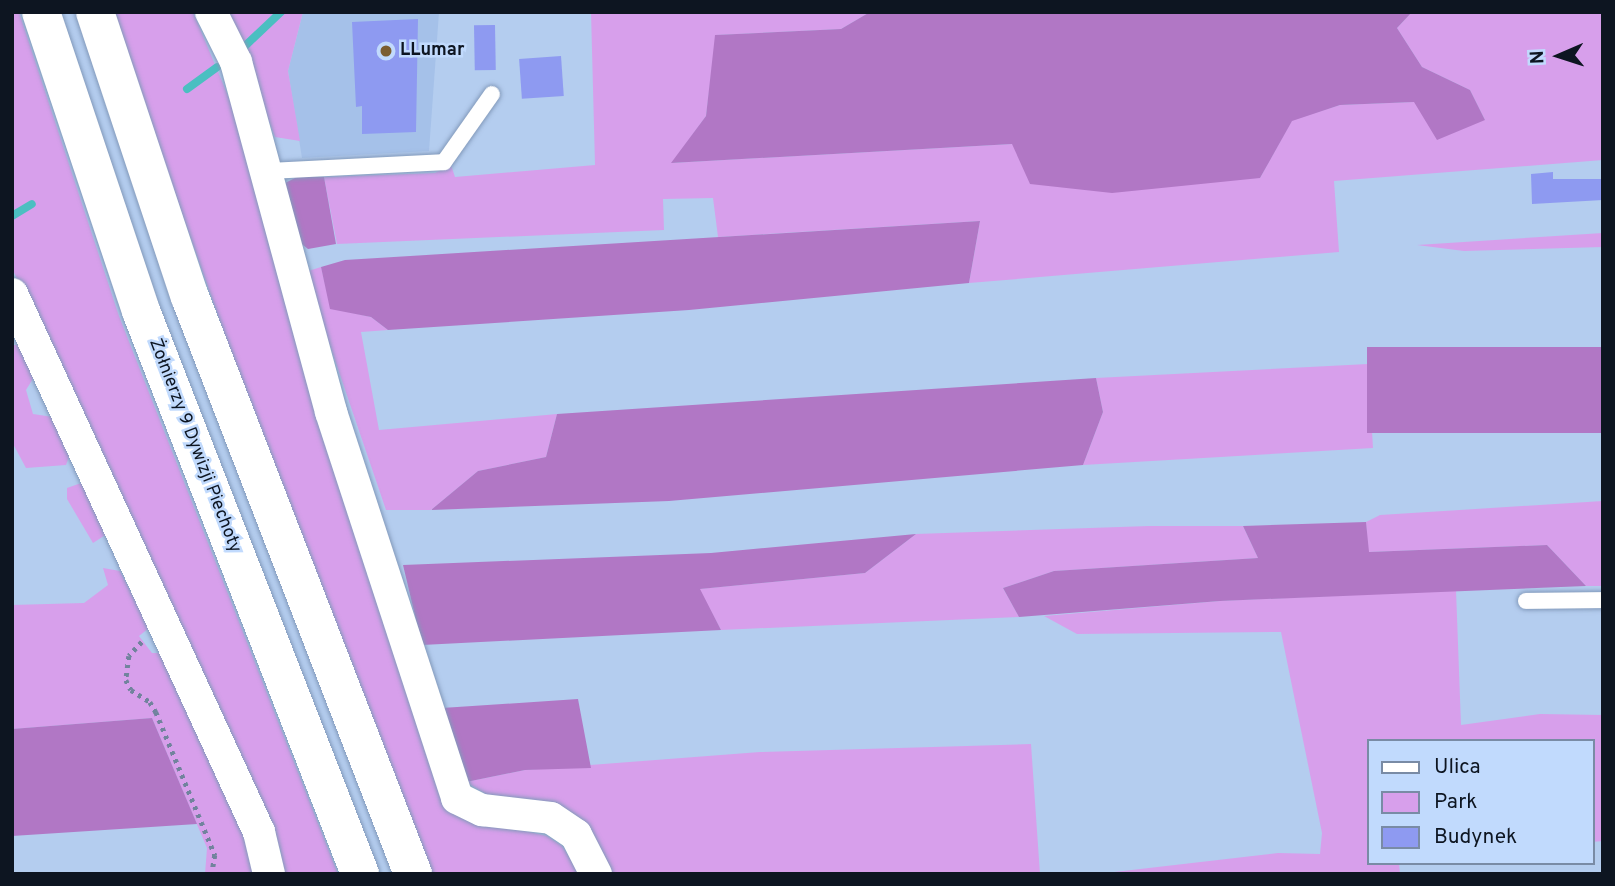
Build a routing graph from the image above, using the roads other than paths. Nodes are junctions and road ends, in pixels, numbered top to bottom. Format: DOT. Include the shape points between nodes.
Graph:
graph roads {
  1 [pos="41,12"];
  2 [pos="95,12"];
  3 [pos="211,12"];
  4 [pos="492,94"];
  5 [pos="267,171"];
  6 [pos="12,293"];
  7 [pos="1603,600"];
  8 [pos="1525,601"];
  9 [pos="269,874"];
  10 [pos="360,874"];
  11 [pos="413,874"];
  12 [pos="596,874"];
  1 -- 10 [label="highway, Żołnierzy 9 Dywizji Piechoty" via="141,311"];
  2 -- 11 [label="highway" via="190,297"];
  3 -- 5 [label="street" via="236,62"];
  4 -- 5 [label="lane" via="443,162"];
  5 -- 12 [label="street" via="331,412 457,798 482,810 551,818 576,835"];
  6 -- 9 [label="street" via="259,832"];
  7 -- 8 [label="lane"];
}
